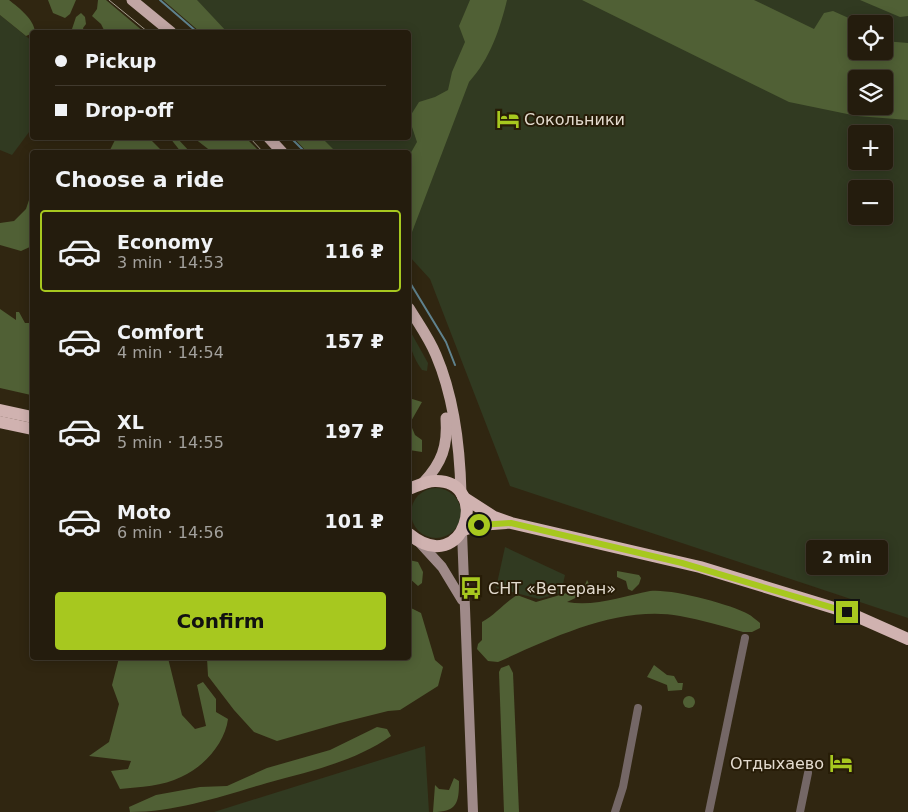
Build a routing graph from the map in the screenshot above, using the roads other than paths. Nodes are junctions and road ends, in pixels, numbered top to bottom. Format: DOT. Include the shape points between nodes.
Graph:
graph roads {
  1 [pos="132,0"];
  2 [pos="169,30"];
  3 [pos="271,140"];
  4 [pos="280,150"];
  5 [pos="411,311"];
  6 [pos="448,391"];
  7 [pos="0,410"];
  8 [pos="30,417"];
  9 [pos="0,422"];
  10 [pos="30,429"];
  11 [pos="414,488"];
  12 [pos="462,495"];
  13 [pos="511,523"];
  14 [pos="462,531"];
  15 [pos="412,537"];
  16 [pos="463,602"];
  17 [pos="745,638"];
  18 [pos="908,639"];
  19 [pos="638,708"];
  20 [pos="808,773"];
  21 [pos="473,812"];
  22 [pos="615,812"];
  23 [pos="708,812"];
  24 [pos="800,812"];
  1 -- 2 [label="main road"];
  3 -- 4 [label="main road"];
  5 -- 6 [label="main road" via="435,353"];
  6 -- 11 [label="main road" via="445,450 439,464"];
  6 -- 12 [label="main road"];
  7 -- 8 [label="highway"];
  9 -- 10 [label="highway"];
  11 -- 12 [label="highway" via="443,482"];
  12 -- 13 [label="highway" via="486,512"];
  12 -- 14 [label="highway" via="468,514"];
  13 -- 14 [label="highway" via="479,525"];
  13 -- 18 [label="highway" via="700,567 847,612"];
  14 -- 15 [label="highway" via="449,543 440,546"];
  14 -- 16 [label="main road"];
  15 -- 16 [label="main road" via="442,567"];
  16 -- 21 [label="main road"];
  17 -- 23 [label="street"];
  19 -- 22 [label="street"];
  20 -- 24 [label="street"];
}
